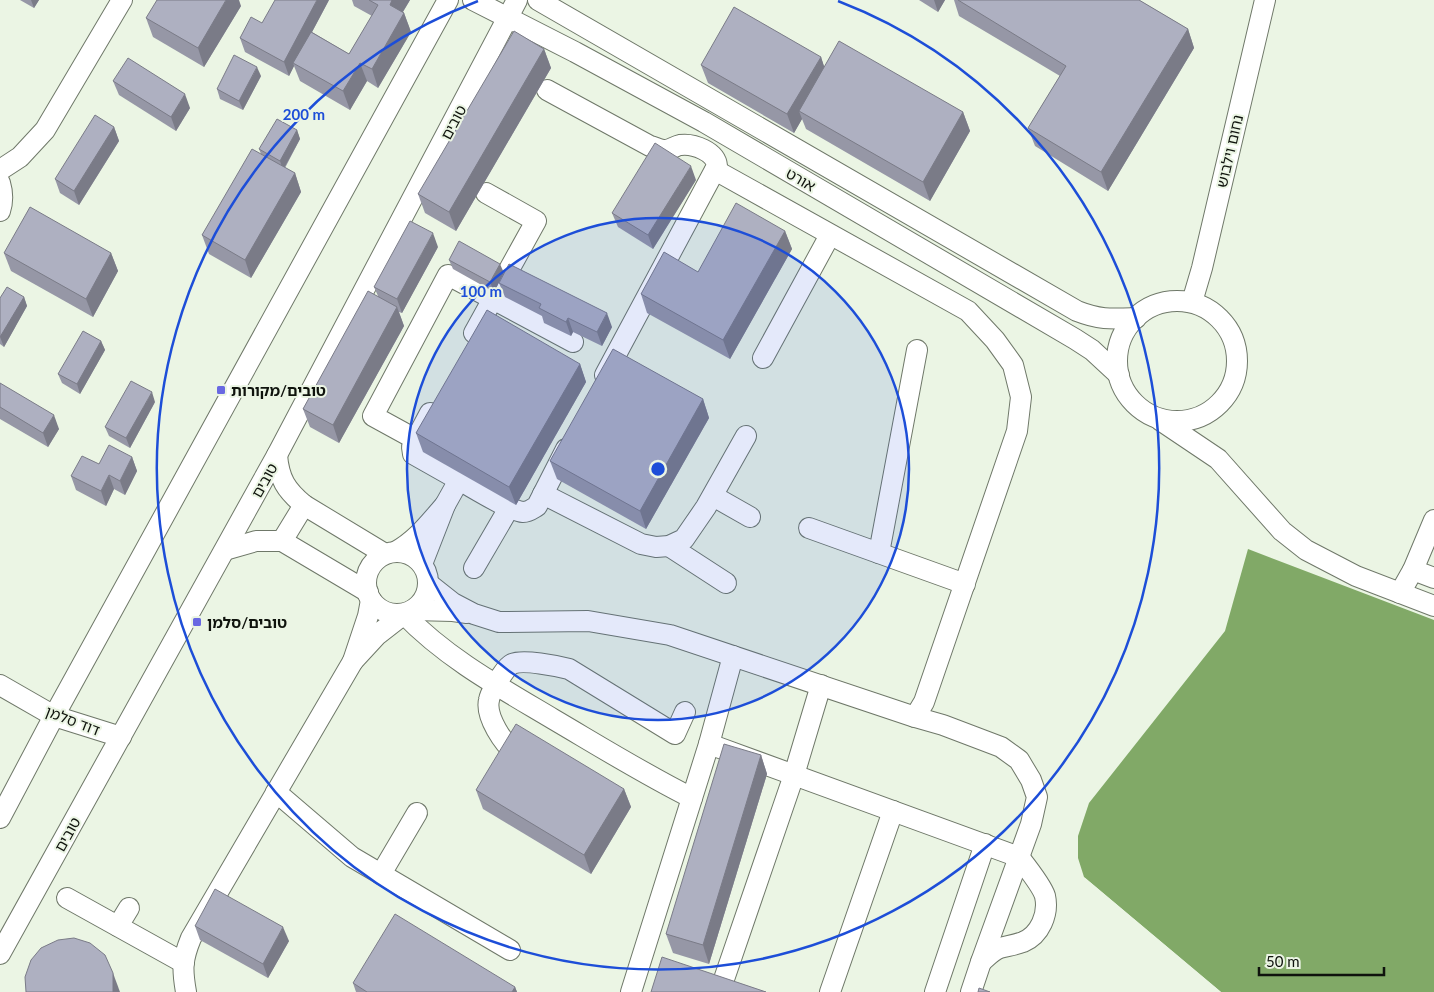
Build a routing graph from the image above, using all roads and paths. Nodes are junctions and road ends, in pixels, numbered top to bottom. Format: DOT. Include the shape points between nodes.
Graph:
graph roads {
  1 [pos="122,0"];
  2 [pos="448,0"];
  3 [pos="472,0"];
  4 [pos="517,0"];
  5 [pos="538,0"];
  6 [pos="1265,0"];
  7 [pos="507,18"];
  8 [pos="547,90"];
  9 [pos="0,170"];
  10 [pos="715,170"];
  11 [pos="0,183"];
  12 [pos="486,193"];
  13 [pos="0,212"];
  14 [pos="830,235"];
  15 [pos="493,299"];
  16 [pos="1192,302"];
  17 [pos="1136,318"];
  18 [pos="573,342"];
  19 [pos="918,350"];
  20 [pos="464,352"];
  21 [pos="763,358"];
  22 [pos="1119,375"];
  23 [pos="596,392"];
  24 [pos="440,395"];
  25 [pos="1158,419"];
  26 [pos="574,435"];
  27 [pos="746,436"];
  28 [pos="415,439"];
  29 [pos="277,455"];
  30 [pos="459,480"];
  31 [pos="543,494"];
  32 [pos="713,496"];
  33 [pos="304,505"];
  34 [pos="445,505"];
  35 [pos="509,508"];
  36 [pos="750,517"];
  37 [pos="1434,520"];
  38 [pos="809,528"];
  39 [pos="282,541"];
  40 [pos="669,546"];
  41 [pos="225,550"];
  42 [pos="390,553"];
  43 [pos="879,553"];
  44 [pos="422,564"];
  45 [pos="474,568"];
  46 [pos="1413,570"];
  47 [pos="1434,578"];
  48 [pos="726,583"];
  49 [pos="429,584"];
  50 [pos="964,584"];
  51 [pos="1400,593"];
  52 [pos="369,596"];
  53 [pos="1434,606"];
  54 [pos="409,612"];
  55 [pos="474,614"];
  56 [pos="734,656"];
  57 [pos="353,661"];
  58 [pos="0,685"];
  59 [pos="496,685"];
  60 [pos="821,685"];
  61 [pos="685,712"];
  62 [pos="54,716"];
  63 [pos="915,716"];
  64 [pos="120,738"];
  65 [pos="709,744"];
  66 [pos="516,754"];
  67 [pos="794,775"];
  68 [pos="276,792"];
  69 [pos="692,798"];
  70 [pos="894,811"];
  71 [pos="416,813"];
  72 [pos="0,818"];
  73 [pos="985,844"];
  74 [pos="1019,857"];
  75 [pos="381,874"];
  76 [pos="67,898"];
  77 [pos="129,908"];
  78 [pos="118,926"];
  79 [pos="510,950"];
  80 [pos="0,954"];
  81 [pos="981,962"];
  82 [pos="184,963"];
  83 [pos="186,992"];
  84 [pos="630,992"];
  85 [pos="742,992"];
  86 [pos="830,992"];
  87 [pos="935,992"];
  88 [pos="971,992"];
  1 -- 9 [label="street" via="45,130 20,157"];
  2 -- 62 [label="street"];
  3 -- 7 [label="street, אורט"];
  4 -- 7 [label="street, טובים"];
  5 -- 17 [label="street, אורט" via="1077,311 1108,320"];
  6 -- 16 [label="street, נחום וילבוש"];
  7 -- 22 [label="street, אורט" via="704,122 1076,338"];
  7 -- 29 [label="street, טובים"];
  8 -- 10 [label="street" via="650,146 666,150 692,145 711,154 717,160"];
  10 -- 14 [label="street"];
  10 -- 23 [label="street"];
  11 -- 13 [label="street"];
  12 -- 15 [label="street" via="536,221"];
  14 -- 21 [label="street"];
  14 -- 50 [label="street" via="968,311 995,340 1013,366 1021,397 1017,431"];
  15 -- 18 [label="street"];
  15 -- 20 [label="street"];
  15 -- 28 [label="street" via="448,275 373,416"];
  16 -- 17 [label="street" via="1156,305"];
  16 -- 25 [label="street" via="1210,310 1224,323 1234,340 1238,359 1235,378 1227,396 1214,410 1196,419 1178,422"];
  17 -- 22 [label="street" via="1119,344"];
  19 -- 43 [label="street"];
  22 -- 25 [label="street" via="1129,398 1142,411"];
  24 -- 28 [label="street"];
  25 -- 51 [label="street" via="1218,459 1282,531 1306,550 1356,576"];
  26 -- 31 [label="street"];
  27 -- 32 [label="street"];
  28 -- 30 [label="street" via="413,454"];
  29 -- 33 [label="street" via="283,482"];
  29 -- 41 [label="street, טובים"];
  30 -- 34 [label="street"];
  30 -- 35 [label="street"];
  31 -- 35 [label="street" via="537,506 530,511"];
  31 -- 40 [label="street" via="642,544"];
  32 -- 36 [label="street"];
  32 -- 40 [label="street" via="684,539"];
  33 -- 39 [label="street"];
  33 -- 42 [label="street"];
  34 -- 42 [label="street" via="417,537"];
  34 -- 44 [label="street"];
  35 -- 45 [label="street"];
  37 -- 46 [label="street"];
  38 -- 43 [label="street"];
  39 -- 41 [label="street" via="256,541"];
  39 -- 52 [label="street"];
  40 -- 48 [label="street"];
  41 -- 64 [label="street, טובים"];
  42 -- 44 [label="street" via="405,553"];
  42 -- 52 [label="street" via="377,559 370,567 367,576"];
  43 -- 50 [label="street"];
  44 -- 49 [label="street"];
  46 -- 47 [label="street"];
  46 -- 51 [label="street"];
  49 -- 54 [label="street" via="422,603"];
  49 -- 55 [label="street" via="454,604"];
  50 -- 63 [label="street" via="924,702"];
  51 -- 53 [label="street"];
  52 -- 54 [label="street" via="383,611 393,614"];
  52 -- 57 [label="street" via="368,616"];
  54 -- 55 [label="street"];
  54 -- 57 [label="street" via="377,635"];
  54 -- 59 [label="street" via="416,627"];
  55 -- 56 [label="street" via="499,622 588,621 670,635"];
  56 -- 60 [label="street"];
  56 -- 65 [label="street"];
  57 -- 68 [label="street"];
  58 -- 62 [label="street, דוד סלמן"];
  59 -- 61 [label="street" via="513,664 554,665 570,669 675,734"];
  59 -- 66 [label="street" via="489,700 490,714 498,733"];
  59 -- 69 [label="street"];
  60 -- 63 [label="street"];
  60 -- 67 [label="street"];
  62 -- 64 [label="street, דוד סלמן"];
  62 -- 72 [label="street"];
  63 -- 74 [label="street" via="1001,747 1018,760 1031,780 1037,798"];
  64 -- 80 [label="street, טובים"];
  65 -- 67 [label="street"];
  65 -- 69 [label="street"];
  67 -- 70 [label="street"];
  67 -- 85 [label="street" via="713,983"];
  68 -- 75 [label="street" via="352,857"];
  68 -- 82 [label="street" via="191,938"];
  69 -- 84 [label="street" via="650,964"];
  70 -- 73 [label="street"];
  70 -- 86 [label="street"];
  71 -- 75 [label="street"];
  73 -- 74 [label="street"];
  73 -- 87 [label="street"];
  74 -- 81 [label="street"];
  74 -- 81 [label="street" via="1045,895 1044,919 1032,937 1000,948"];
  75 -- 79 [label="street"];
  76 -- 78 [label="street"];
  77 -- 78 [label="street"];
  78 -- 82 [label="street"];
  81 -- 88 [label="street"];
  82 -- 83 [label="street"];
}
